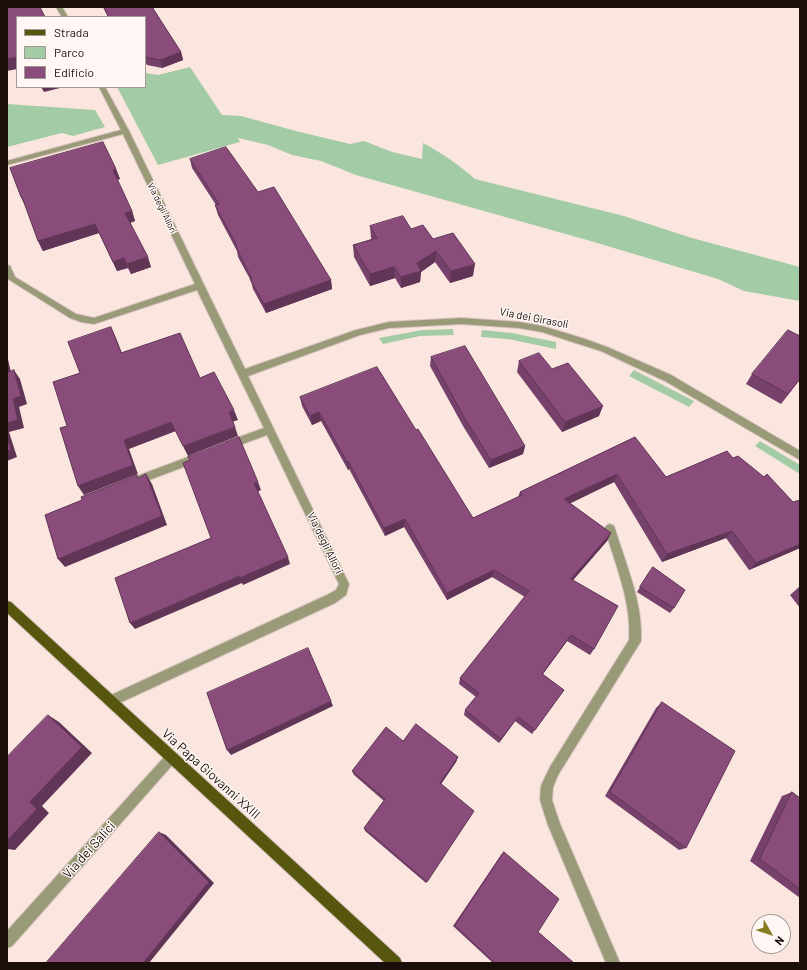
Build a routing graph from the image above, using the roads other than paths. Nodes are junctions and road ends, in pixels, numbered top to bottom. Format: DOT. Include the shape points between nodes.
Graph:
graph roads {
  1 [pos="59,7"];
  2 [pos="64,16"];
  3 [pos="103,88"];
  4 [pos="125,131"];
  5 [pos="7,163"];
  6 [pos="7,268"];
  7 [pos="199,286"];
  8 [pos="242,374"];
  9 [pos="270,430"];
  10 [pos="220,449"];
  11 [pos="205,454"];
  12 [pos="800,456"];
  13 [pos="126,485"];
  14 [pos="610,529"];
  15 [pos="7,606"];
  16 [pos="111,701"];
  17 [pos="171,758"];
  18 [pos="7,941"];
  19 [pos="395,963"];
  20 [pos="613,963"];
  1 -- 2 [label="street"];
  3 -- 4 [label="street, Via degli Allori"];
  4 -- 5 [label="street"];
  4 -- 7 [label="street, Via degli Allori"];
  6 -- 7 [label="street" via="12,279 78,319 94,321"];
  7 -- 8 [label="street, Via degli Allori"];
  8 -- 9 [label="street, Via degli Allori"];
  8 -- 12 [label="street, Via dei Girasoli" via="359,332 389,325 461,320 519,325 582,341 668,378"];
  9 -- 10 [label="street"];
  9 -- 16 [label="street, Via degli Allori" via="342,577 344,590 331,599"];
  11 -- 13 [label="street"];
  14 -- 20 [label="street" via="634,615 635,641 554,771 547,786 546,800 554,825"];
  15 -- 16 [label="main road, Via Papa Giovanni XXIII"];
  16 -- 17 [label="main road, Via Papa Giovanni XXIII"];
  17 -- 18 [label="street, Via dei Salici"];
  17 -- 19 [label="main road, Via Papa Giovanni XXIII"];
}
